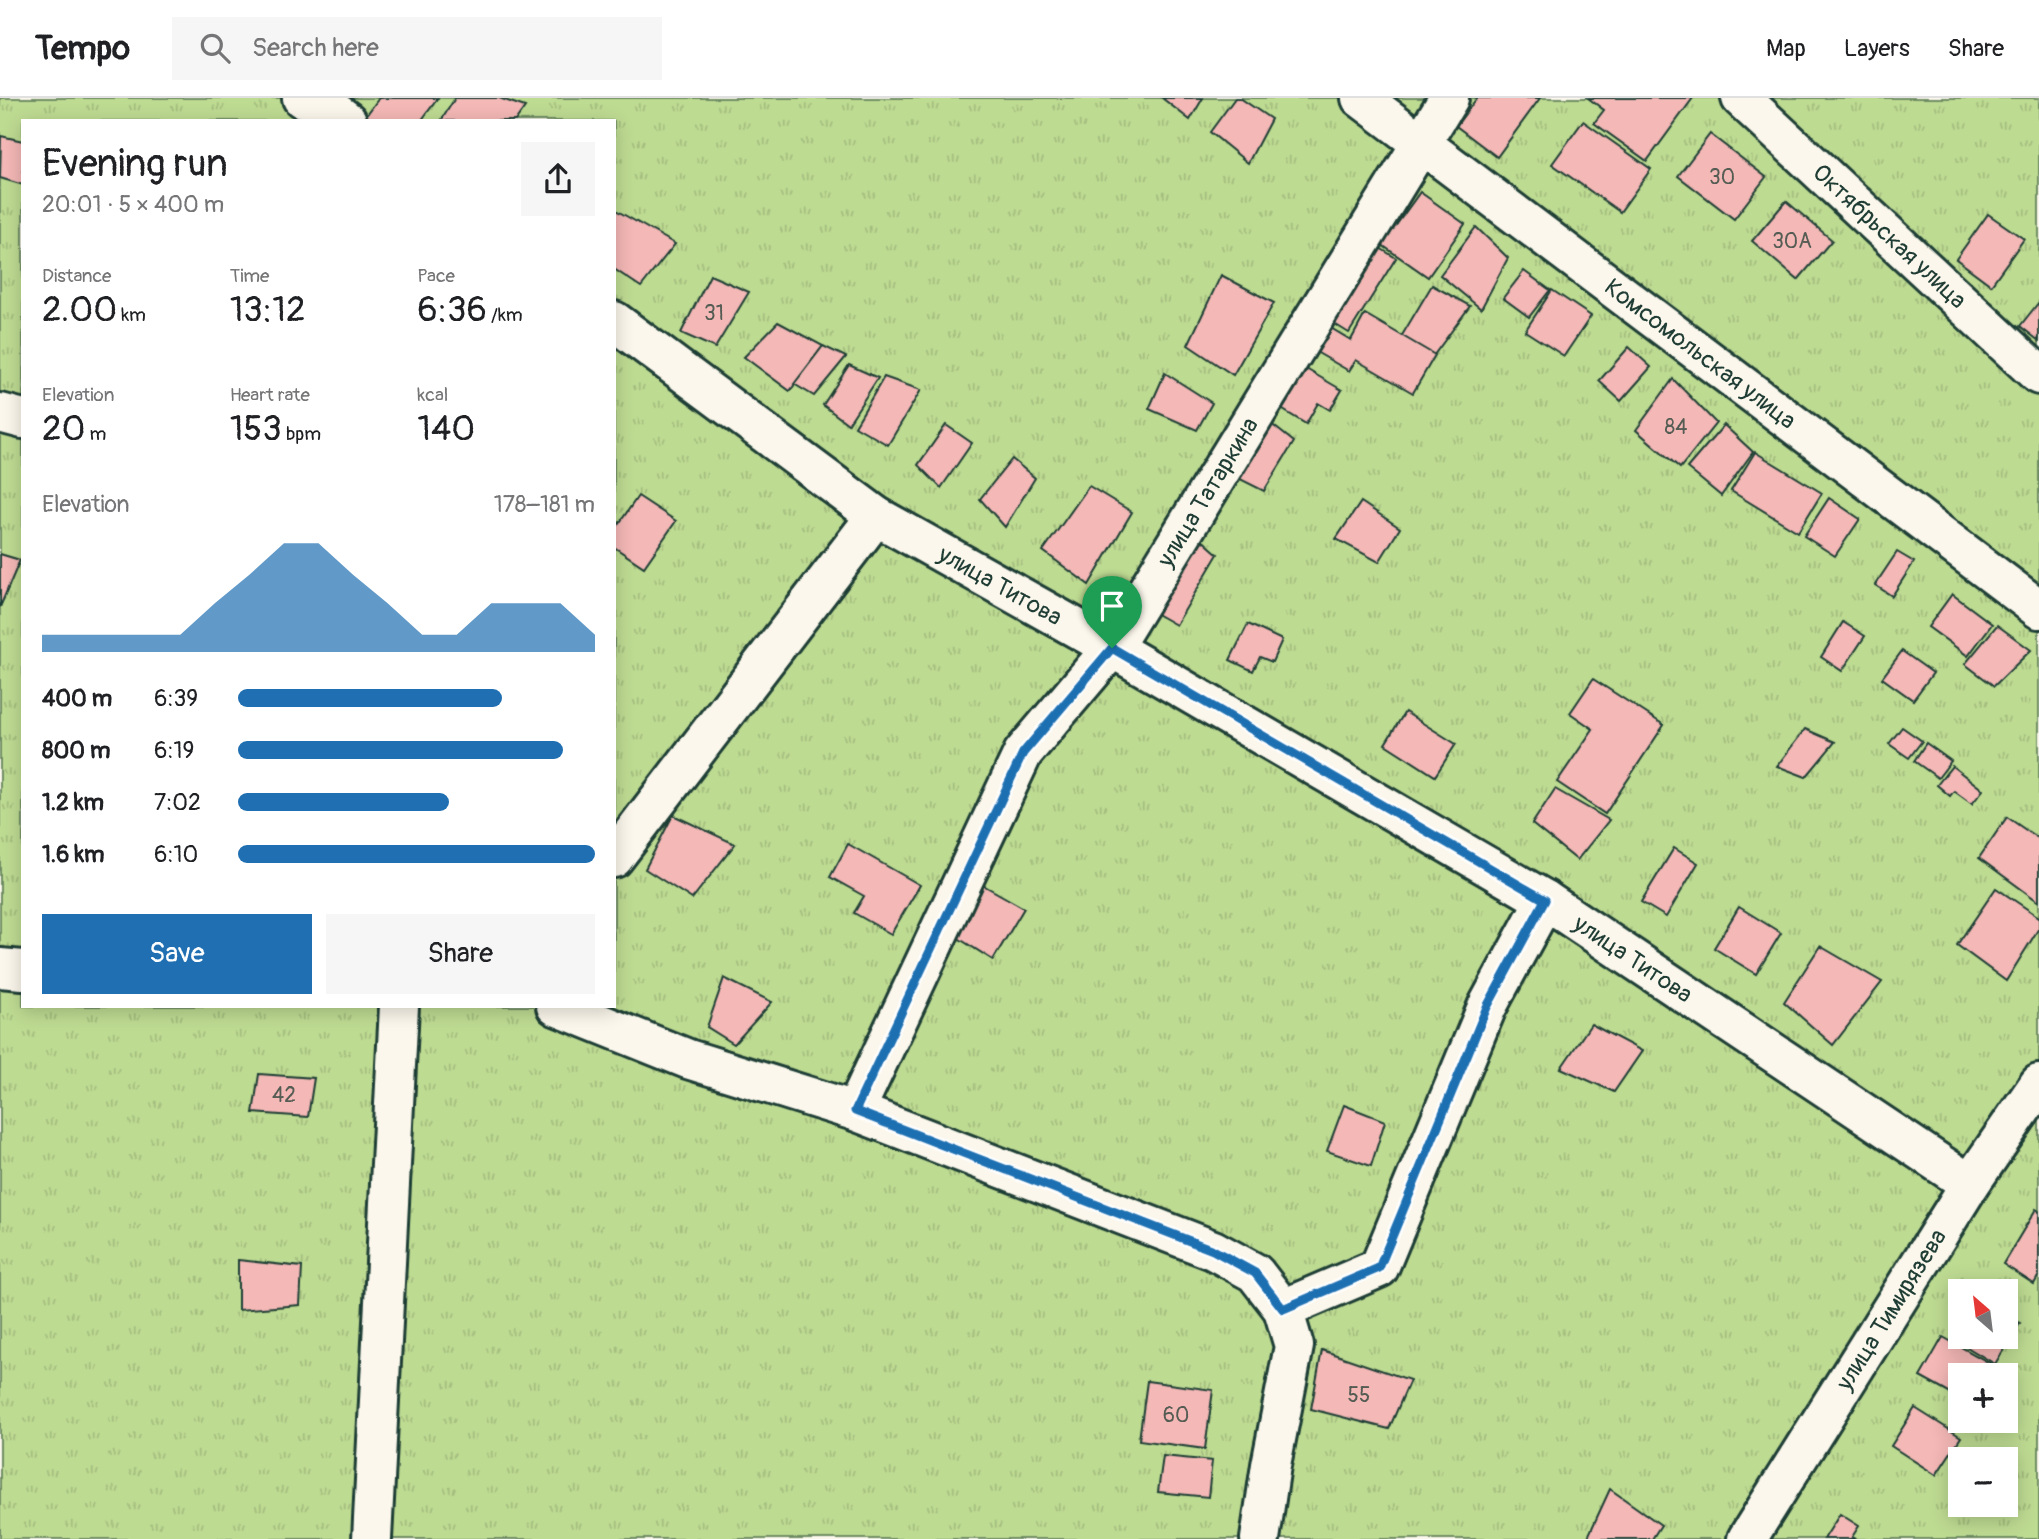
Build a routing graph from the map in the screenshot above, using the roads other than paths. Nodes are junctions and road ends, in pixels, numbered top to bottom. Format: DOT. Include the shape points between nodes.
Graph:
graph roads {
  1 [pos="1362,98"];
  2 [pos="1449,98"];
  3 [pos="1741,98"];
  4 [pos="1421,142"];
  5 [pos="616,322"];
  6 [pos="2039,375"];
  7 [pos="0,413"];
  8 [pos="21,418"];
  9 [pos="876,516"];
  10 [pos="2039,609"];
  11 [pos="1112,648"];
  12 [pos="616,855"];
  13 [pos="1545,900"];
  14 [pos="0,968"];
  15 [pos="21,970"];
  16 [pos="398,1008"];
  17 [pos="561,1008"];
  18 [pos="2039,1084"];
  19 [pos="855,1111"];
  20 [pos="1970,1184"];
  21 [pos="1283,1309"];
  22 [pos="372,1539"];
  23 [pos="1260,1539"];
  24 [pos="1747,1539"];
  1 -- 4 [label="street, Комсомольская улица"];
  2 -- 4 [label="street, улица Татаркина"];
  3 -- 6 [label="street, Октябрьская улица"];
  4 -- 10 [label="street, Комсомольская улица"];
  4 -- 11 [label="street, улица Татаркина"];
  5 -- 9 [label="street, улица Титова"];
  7 -- 8 [label="street"];
  9 -- 11 [label="street, улица Титова"];
  9 -- 12 [label="street"];
  11 -- 13 [label="street, улица Титова"];
  11 -- 19 [label="street, улица Татаркина" via="1023,753"];
  13 -- 20 [label="street, улица Титова"];
  13 -- 21 [label="street" via="1487,1007 1379,1268"];
  14 -- 15 [label="street"];
  16 -- 22 [label="street"];
  17 -- 19 [label="street" via="688,1059"];
  18 -- 20 [label="street, улица Тимирязева"];
  19 -- 21 [label="street" via="1213,1250 1255,1273"];
  20 -- 24 [label="street, улица Тимирязева"];
  21 -- 23 [label="street" via="1294,1346"];
}
